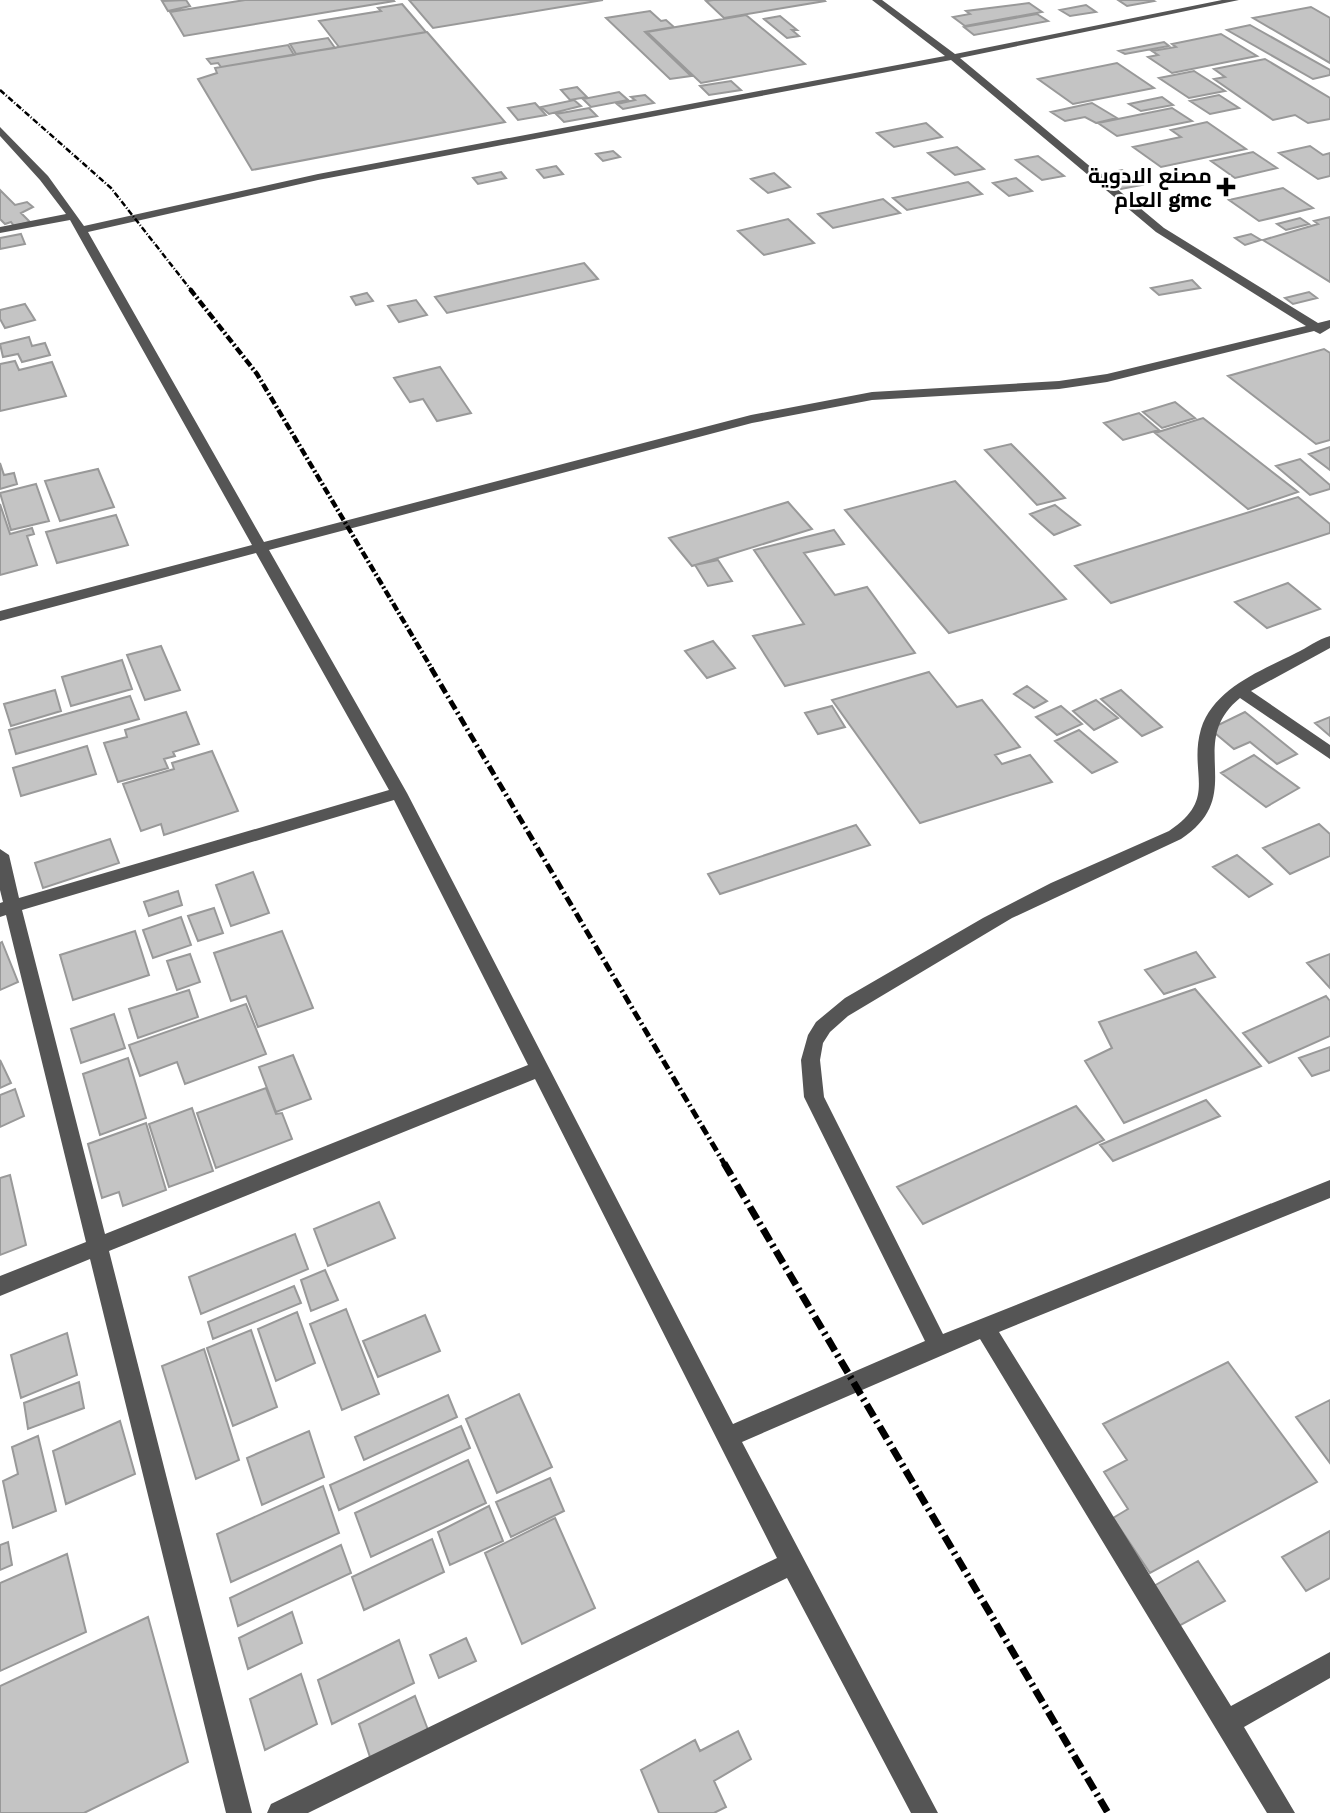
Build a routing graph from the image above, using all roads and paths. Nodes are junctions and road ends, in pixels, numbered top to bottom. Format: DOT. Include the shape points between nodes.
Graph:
graph roads {
  1 [pos="876,0"];
  2 [pos="1235,0"];
  3 [pos="953,57"];
  4 [pos="0,130"];
  5 [pos="76,223"];
  6 [pos="0,230"];
  7 [pos="1330,324"];
  8 [pos="1315,328"];
  9 [pos="1330,334"];
  10 [pos="260,549"];
  11 [pos="0,616"];
  12 [pos="1330,641"];
  13 [pos="1240,691"];
  14 [pos="1330,752"];
  15 [pos="399,793"];
  16 [pos="0,855"];
  17 [pos="7,908"];
  18 [pos="541,1068"];
  19 [pos="1330,1189"];
  20 [pos="97,1247"];
  21 [pos="0,1286"];
  22 [pos="984,1327"];
  23 [pos="937,1346"];
  24 [pos="728,1437"];
  25 [pos="792,1563"];
  26 [pos="1330,1664"];
  27 [pos="1226,1723"];
  28 [pos="239,1813"];
  29 [pos="280,1813"];
  30 [pos="925,1813"];
  31 [pos="1282,1813"];
  1 -- 3 [label="street"];
  2 -- 3 [label="street"];
  3 -- 5 [label="street"];
  3 -- 8 [label="street" via="1160,230"];
  4 -- 5 [label="street" via="44,178"];
  5 -- 6 [label="street"];
  5 -- 10 [label="street"];
  7 -- 8 [label="street"];
  8 -- 9 [label="street"];
  8 -- 10 [label="street" via="1107,378 872,397 751,419"];
  10 -- 11 [label="street"];
  10 -- 15 [label="street"];
  12 -- 13 [label="street"];
  13 -- 14 [label="street"];
  13 -- 23 [label="street" via="1217,710 1209,726 1204,742 1205,806 1179,834 1094,870 981,927 857,1001 823,1027 813,1045 809,1068 814,1097"];
  15 -- 17 [label="street"];
  15 -- 18 [label="street"];
  16 -- 17 [label="street"];
  17 -- 20 [label="street"];
  18 -- 20 [label="street"];
  18 -- 24 [label="street"];
  19 -- 22 [label="street"];
  20 -- 21 [label="street"];
  20 -- 28 [label="street"];
  22 -- 23 [label="street"];
  22 -- 27 [label="street"];
  23 -- 24 [label="street"];
  24 -- 25 [label="street"];
  25 -- 29 [label="street"];
  25 -- 30 [label="street"];
  26 -- 27 [label="street"];
  27 -- 31 [label="street"];
}
